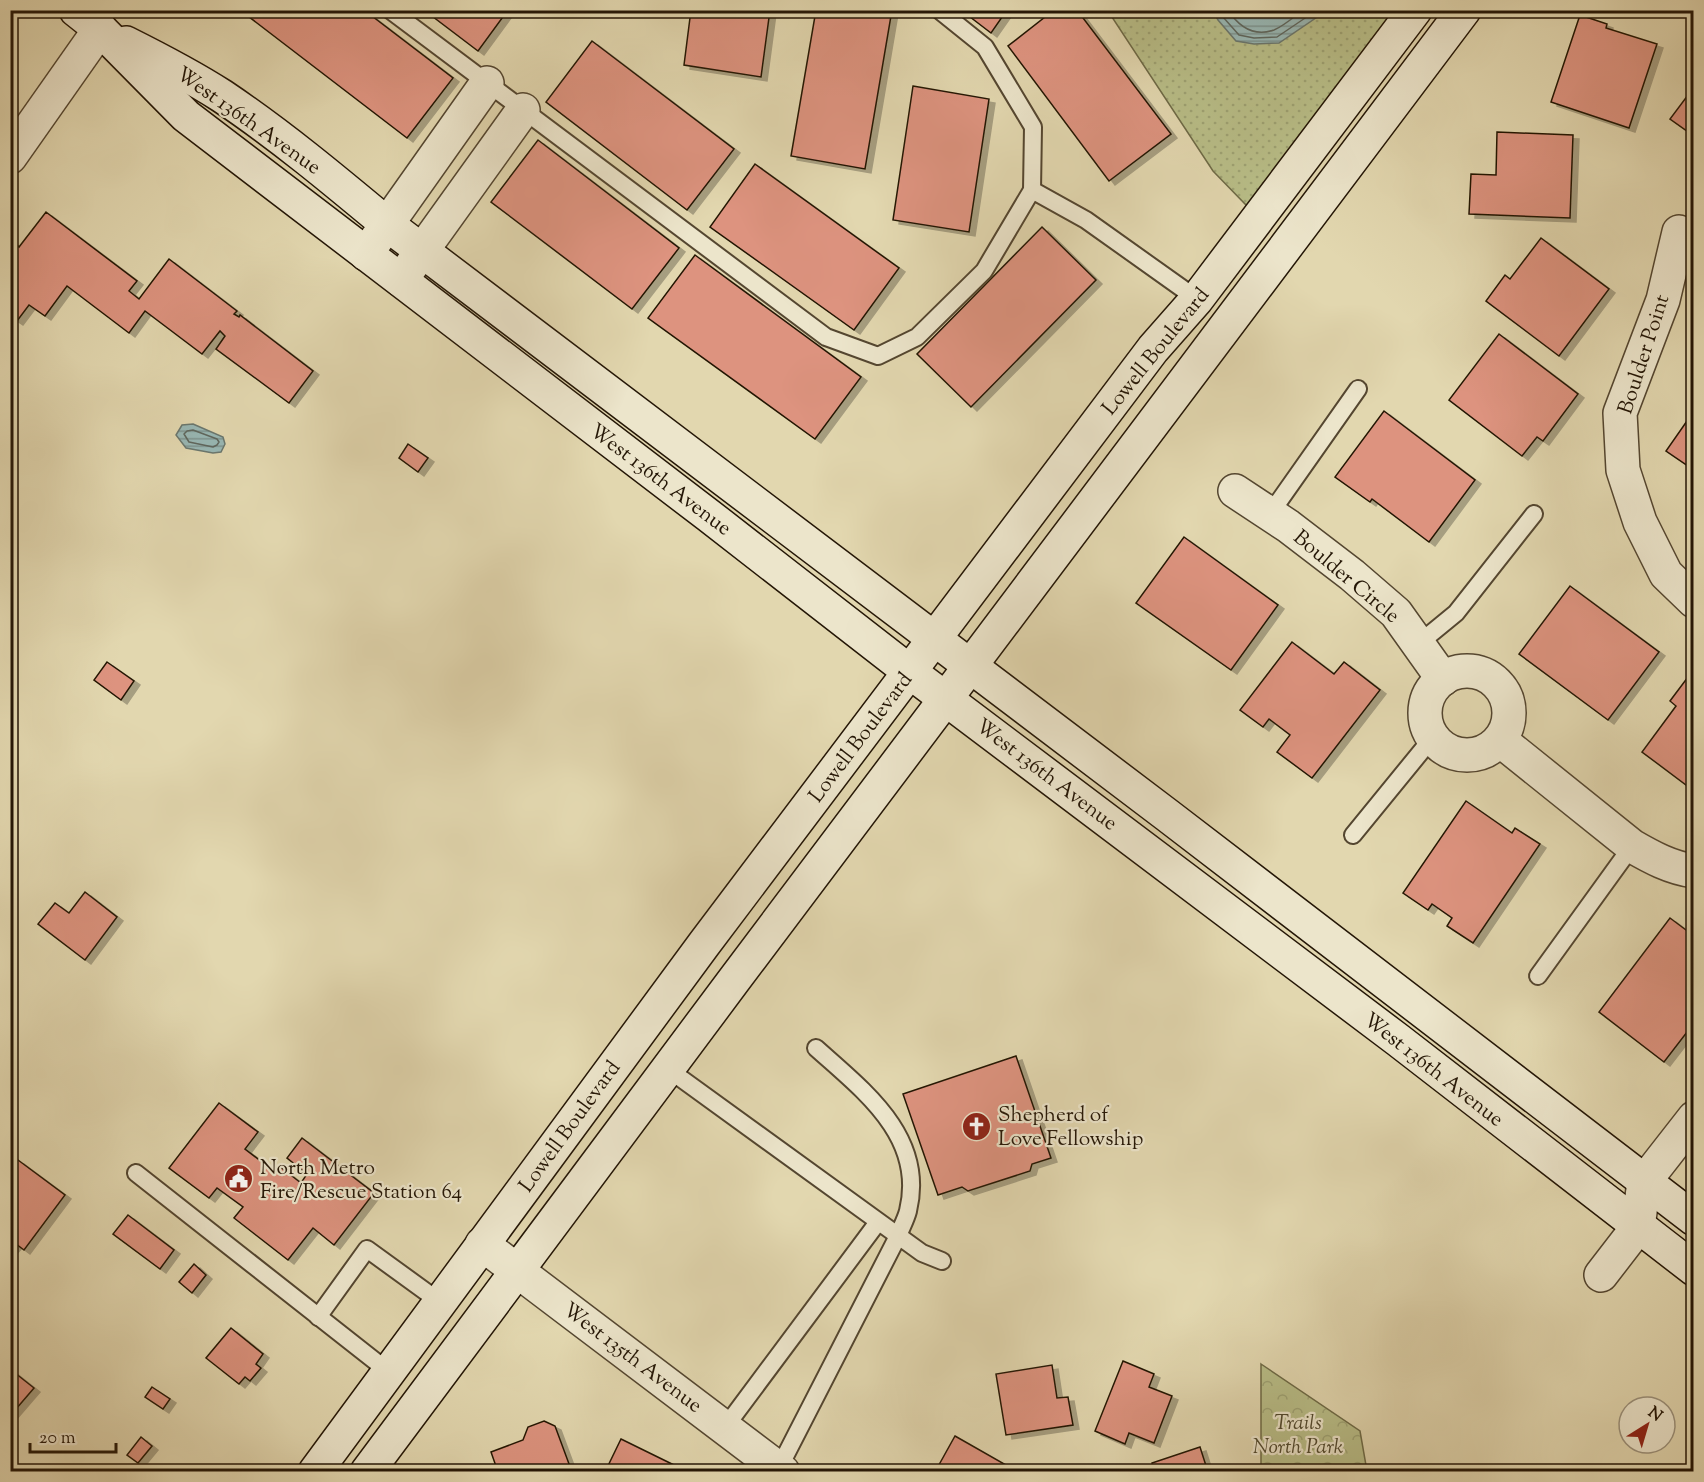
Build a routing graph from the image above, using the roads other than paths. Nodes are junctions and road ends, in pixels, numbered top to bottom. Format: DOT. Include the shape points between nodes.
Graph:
graph roads {
  1 [pos="390,10"];
  2 [pos="939,10"];
  3 [pos="1415,10"];
  4 [pos="1464,10"];
  5 [pos="88,20"];
  6 [pos="487,83"];
  7 [pos="523,110"];
  8 [pos="10,157"];
  9 [pos="1032,190"];
  10 [pos="388,225"];
  11 [pos="1679,232"];
  12 [pos="422,250"];
  13 [pos="366,254"];
  14 [pos="401,280"];
  15 [pos="1197,299"];
  16 [pos="1358,389"];
  17 [pos="1234,490"];
  18 [pos="1270,514"];
  19 [pos="1534,514"];
  20 [pos="1694,601"];
  21 [pos="935,639"];
  22 [pos="1417,645"];
  23 [pos="971,666"];
  24 [pos="910,672"];
  25 [pos="1443,679"];
  26 [pos="947,699"];
  27 [pos="1433,737"];
  28 [pos="1500,740"];
  29 [pos="1353,835"];
  30 [pos="1632,846"];
  31 [pos="1694,871"];
  32 [pos="1538,976"];
  33 [pos="816,1048"];
  34 [pos="668,1069"];
  35 [pos="1694,1118"];
  36 [pos="136,1173"];
  37 [pos="1644,1182"];
  38 [pos="1690,1209"];
  39 [pos="878,1222"];
  40 [pos="1638,1227"];
  41 [pos="898,1236"];
  42 [pos="482,1244"];
  43 [pos="942,1261"];
  44 [pos="1694,1269"];
  45 [pos="518,1270"];
  46 [pos="1601,1275"];
  47 [pos="440,1302"];
  48 [pos="318,1317"];
  49 [pos="389,1372"];
  50 [pos="726,1426"];
  51 [pos="781,1470"];
  52 [pos="315,1472"];
  53 [pos="367,1472"];
  1 -- 6 [label="lane"];
  2 -- 9 [label="lane" via="985,47 1033,127"];
  3 -- 15 [label="main road, Lowell Boulevard"];
  4 -- 23 [label="main road, Lowell Boulevard"];
  5 -- 8 [label="main road"];
  5 -- 10 [label="main road, West 136th Avenue" via="222,96"];
  5 -- 13 [label="main road, West 136th Avenue" via="186,116"];
  6 -- 7 [label="lane"];
  6 -- 10 [label="main road"];
  7 -- 9 [label="lane" via="826,337 878,356 917,337 984,271"];
  7 -- 12 [label="main road"];
  9 -- 15 [label="lane" via="1086,220"];
  10 -- 12 [label="main road, West 136th Avenue"];
  10 -- 13 [label="main road"];
  11 -- 20 [label="main road, Boulder Point" via="1663,300 1620,413 1623,470 1640,522 1666,574"];
  12 -- 14 [label="main road"];
  12 -- 21 [label="main road, West 136th Avenue"];
  13 -- 14 [label="main road, West 136th Avenue"];
  14 -- 24 [label="main road, West 136th Avenue"];
  15 -- 21 [label="main road, Lowell Boulevard" via="1153,349"];
  16 -- 18 [label="lane"];
  17 -- 18 [label="main road, Boulder Circle"];
  18 -- 22 [label="main road, Boulder Circle" via="1396,613"];
  19 -- 22 [label="lane" via="1456,613"];
  21 -- 23 [label="main road, West 136th Avenue"];
  21 -- 24 [label="main road, Lowell Boulevard"];
  22 -- 25 [label="main road, Boulder Circle"];
  23 -- 26 [label="main road, Lowell Boulevard"];
  23 -- 37 [label="main road, West 136th Avenue"];
  24 -- 26 [label="main road, West 136th Avenue"];
  24 -- 42 [label="main road, Lowell Boulevard"];
  25 -- 27 [label="main road" via="1434,688 1425,713"];
  25 -- 28 [label="main road" via="1468,671 1482,674 1498,685 1508,702 1509,716"];
  26 -- 34 [label="main road, Lowell Boulevard"];
  26 -- 40 [label="main road, West 136th Avenue"];
  27 -- 28 [label="main road" via="1442,747 1466,755 1478,754"];
  27 -- 29 [label="lane"];
  28 -- 30 [label="main road"];
  30 -- 31 [label="main road" via="1652,858"];
  30 -- 32 [label="lane"];
  33 -- 41 [label="lane" via="874,1100 906,1148 911,1182 908,1210"];
  34 -- 39 [label="lane"];
  34 -- 45 [label="main road, Lowell Boulevard"];
  35 -- 37 [label="main road"];
  36 -- 48 [label="lane"];
  37 -- 38 [label="main road, West 136th Avenue"];
  37 -- 40 [label="main road"];
  38 -- 40 [label="main road"];
  39 -- 41 [label="lane"];
  39 -- 50 [label="lane"];
  40 -- 44 [label="main road, West 136th Avenue"];
  40 -- 46 [label="main road"];
  41 -- 43 [label="lane"];
  41 -- 51 [label="lane"];
  42 -- 45 [label="main road, West 135th Avenue"];
  42 -- 47 [label="main road, Lowell Boulevard"];
  45 -- 50 [label="main road, West 135th Avenue"];
  45 -- 53 [label="main road, Lowell Boulevard"];
  47 -- 48 [label="lane" via="367,1248"];
  47 -- 49 [label="main road, Lowell Boulevard"];
  48 -- 49 [label="lane"];
  49 -- 52 [label="main road, Lowell Boulevard"];
  50 -- 51 [label="main road, West 135th Avenue"];
}
